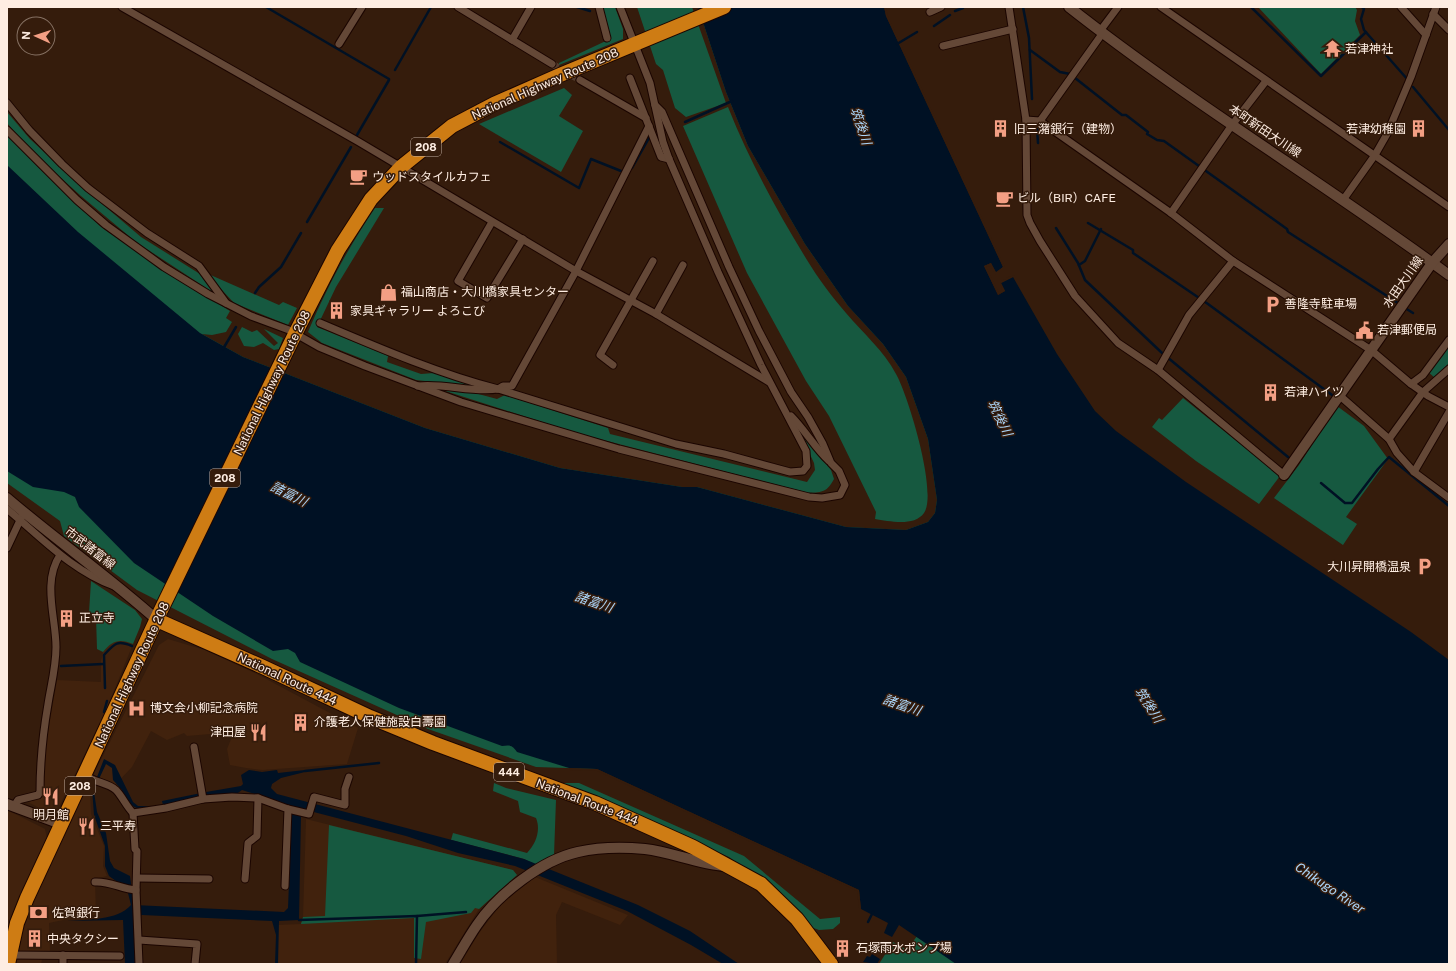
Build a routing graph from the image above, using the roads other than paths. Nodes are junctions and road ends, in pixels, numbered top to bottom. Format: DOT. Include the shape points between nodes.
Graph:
graph roads {
  1 [pos="122,7"];
  2 [pos="362,7"];
  3 [pos="458,7"];
  4 [pos="530,7"];
  5 [pos="599,7"];
  6 [pos="620,7"];
  7 [pos="724,7"];
  8 [pos="941,7"];
  9 [pos="1009,7"];
  10 [pos="1069,7"];
  11 [pos="1118,7"];
  12 [pos="1161,7"];
  13 [pos="1401,7"];
  14 [pos="1434,10"];
  15 [pos="930,12"];
  16 [pos="1013,29"];
  17 [pos="1449,30"];
  18 [pos="1101,32"];
  19 [pos="1426,34"];
  20 [pos="607,38"];
  21 [pos="512,40"];
  22 [pos="638,43"];
  23 [pos="339,44"];
  24 [pos="944,46"];
  25 [pos="552,64"];
  26 [pos="630,78"];
  27 [pos="580,80"];
  28 [pos="1266,81"];
  29 [pos="7,103"];
  30 [pos="655,105"];
  31 [pos="646,118"];
  32 [pos="1026,120"];
  33 [pos="1040,121"];
  34 [pos="1232,125"];
  35 [pos="649,126"];
  36 [pos="7,130"];
  37 [pos="1375,155"];
  38 [pos="669,159"];
  39 [pos="401,167"];
  40 [pos="1344,200"];
  41 [pos="1449,207"];
  42 [pos="1171,213"];
  43 [pos="492,222"];
  44 [pos="523,239"];
  45 [pos="1449,244"];
  46 [pos="653,261"];
  47 [pos="1233,261"];
  48 [pos="1432,263"];
  49 [pos="683,265"];
  50 [pos="576,271"];
  51 [pos="1449,275"];
  52 [pos="631,300"];
  53 [pos="228,305"];
  54 [pos="656,314"];
  55 [pos="320,323"];
  56 [pos="293,338"];
  57 [pos="1449,340"];
  58 [pos="1371,350"];
  59 [pos="613,365"];
  60 [pos="1449,369"];
  61 [pos="1158,370"];
  62 [pos="770,382"];
  63 [pos="1411,384"];
  64 [pos="418,386"];
  65 [pos="498,389"];
  66 [pos="1423,392"];
  67 [pos="1339,395"];
  68 [pos="1449,407"];
  69 [pos="1449,412"];
  70 [pos="788,414"];
  71 [pos="1389,439"];
  72 [pos="831,463"];
  73 [pos="1414,472"];
  74 [pos="1284,475"];
  75 [pos="7,498"];
  76 [pos="1449,498"];
  77 [pos="7,509"];
  78 [pos="21,516"];
  79 [pos="7,548"];
  80 [pos="60,555"];
  81 [pos="122,589"];
  82 [pos="158,616"];
  83 [pos="194,747"];
  84 [pos="85,775"];
  85 [pos="349,777"];
  86 [pos="258,798"];
  87 [pos="203,799"];
  88 [pos="10,805"];
  89 [pos="288,809"];
  90 [pos="133,813"];
  91 [pos="61,824"];
  92 [pos="731,866"];
  93 [pos="137,878"];
  94 [pos="209,878"];
  95 [pos="246,879"];
  96 [pos="95,882"];
  97 [pos="285,886"];
  98 [pos="136,890"];
  99 [pos="139,940"];
  100 [pos="63,955"];
  101 [pos="100,955"];
  102 [pos="120,956"];
  103 [pos="9,960"];
  104 [pos="62,964"];
  105 [pos="100,964"];
  106 [pos="139,964"];
  107 [pos="195,964"];
  108 [pos="453,964"];
  109 [pos="831,964"];
  1 -- 39 [label="street"];
  2 -- 23 [label="street"];
  3 -- 21 [label="street"];
  4 -- 21 [label="street"];
  5 -- 20 [label="street"];
  6 -- 22 [label="street"];
  7 -- 22 [label="highway, National Highway Route 208 / 208"];
  8 -- 15 [label="street"];
  9 -- 16 [label="street"];
  10 -- 18 [label="main road, 本町新田大川線"];
  11 -- 18 [label="street"];
  12 -- 28 [label="street"];
  13 -- 19 [label="street"];
  14 -- 17 [label="street"];
  14 -- 19 [label="street"];
  16 -- 24 [label="street"];
  16 -- 32 [label="street"];
  18 -- 33 [label="street"];
  18 -- 34 [label="main road, 本町新田大川線"];
  19 -- 37 [label="street" via="1387,134"];
  21 -- 25 [label="street"];
  22 -- 30 [label="street"];
  22 -- 39 [label="highway, National Highway Route 208 / 208" via="494,104 452,126"];
  26 -- 31 [label="street"];
  27 -- 31 [label="street"];
  28 -- 34 [label="street"];
  28 -- 37 [label="street"];
  29 -- 53 [label="street" via="56,158 88,188 147,233 199,266"];
  30 -- 38 [label="street"];
  30 -- 72 [label="street" via="662,112 728,267 759,331"];
  31 -- 35 [label="street"];
  32 -- 33 [label="street"];
  32 -- 61 [label="street" via="1027,215 1030,223 1075,296 1118,343"];
  33 -- 42 [label="street"];
  34 -- 40 [label="main road, 本町新田大川線"];
  34 -- 42 [label="street"];
  35 -- 38 [label="street" via="662,157"];
  35 -- 50 [label="street"];
  36 -- 53 [label="street" via="77,200 106,225 164,266"];
  37 -- 40 [label="street"];
  37 -- 41 [label="street"];
  38 -- 62 [label="street"];
  39 -- 43 [label="street"];
  39 -- 56 [label="highway, National Highway Route 208 / 208" via="371,199 338,250"];
  40 -- 48 [label="main road, 本町新田大川線"];
  42 -- 47 [label="street"];
  43 -- 44 [label="street"];
  43 -- 44 [label="street" via="458,281 487,298"];
  44 -- 50 [label="street"];
  45 -- 48 [label="main road, 水田大川線"];
  46 -- 52 [label="street"];
  47 -- 58 [label="street"];
  47 -- 61 [label="street" via="1189,315"];
  48 -- 51 [label="main road, 本町新田大川線"];
  48 -- 58 [label="main road, 水田大川線"];
  49 -- 54 [label="street"];
  50 -- 52 [label="street"];
  50 -- 65 [label="street" via="512,386"];
  52 -- 54 [label="street"];
  52 -- 59 [label="street" via="600,355"];
  53 -- 56 [label="street"];
  54 -- 62 [label="street"];
  55 -- 65 [label="street" via="402,358"];
  56 -- 64 [label="street"];
  56 -- 82 [label="highway, National Highway Route 208 / 208"];
  57 -- 63 [label="street" via="1423,375"];
  58 -- 63 [label="street"];
  58 -- 67 [label="main road, 水田大川線"];
  60 -- 66 [label="street"];
  61 -- 74 [label="street"];
  62 -- 70 [label="street"];
  63 -- 66 [label="street"];
  64 -- 65 [label="street" via="486,391"];
  64 -- 72 [label="street" via="461,402 580,438 809,497 833,498 840,495 845,485 839,471"];
  65 -- 70 [label="street" via="676,444 796,473 803,471 808,458"];
  66 -- 68 [label="street"];
  66 -- 71 [label="street"];
  67 -- 71 [label="street"];
  67 -- 74 [label="main road, 水田大川線"];
  69 -- 73 [label="street"];
  70 -- 72 [label="street"];
  71 -- 73 [label="street" via="1397,453"];
  73 -- 76 [label="street"];
  75 -- 78 [label="main road, 市武諸富線"];
  77 -- 78 [label="street"];
  78 -- 79 [label="street"];
  78 -- 80 [label="street"];
  78 -- 81 [label="main road, 市武諸富線"];
  80 -- 81 [label="street" via="98,580"];
  80 -- 88 [label="street" via="52,573 55,666 45,720 40,792"];
  81 -- 82 [label="main road, 市武諸富線"];
  82 -- 84 [label="highway, National Highway Route 208 / 208"];
  82 -- 92 [label="highway, National Route 444 / 444" via="370,717 595,804"];
  83 -- 87 [label="street"];
  84 -- 90 [label="street" via="116,790"];
  84 -- 91 [label="highway, National Highway Route 208 / 208"];
  85 -- 89 [label="street" via="345,789 345,805 314,797 306,814"];
  86 -- 87 [label="street"];
  86 -- 89 [label="street"];
  86 -- 95 [label="street" via="257,836 248,843"];
  87 -- 90 [label="street"];
  88 -- 91 [label="main road"];
  89 -- 97 [label="street"];
  90 -- 93 [label="street"];
  91 -- 103 [label="highway, National Highway Route 208 / 208" via="17,923"];
  92 -- 108 [label="main road" via="711,865 646,849 606,848 577,852 527,876 498,900 477,924"];
  92 -- 109 [label="highway, National Route 444 / 444" via="761,884 797,919"];
  93 -- 94 [label="street"];
  93 -- 98 [label="street"];
  96 -- 98 [label="street" via="106,881 123,889"];
  98 -- 99 [label="street"];
  99 -- 106 [label="street"];
  99 -- 107 [label="street" via="196,944"];
  100 -- 101 [label="street"];
  100 -- 103 [label="street"];
  100 -- 104 [label="street"];
  101 -- 102 [label="street"];
  101 -- 105 [label="street"];
}
